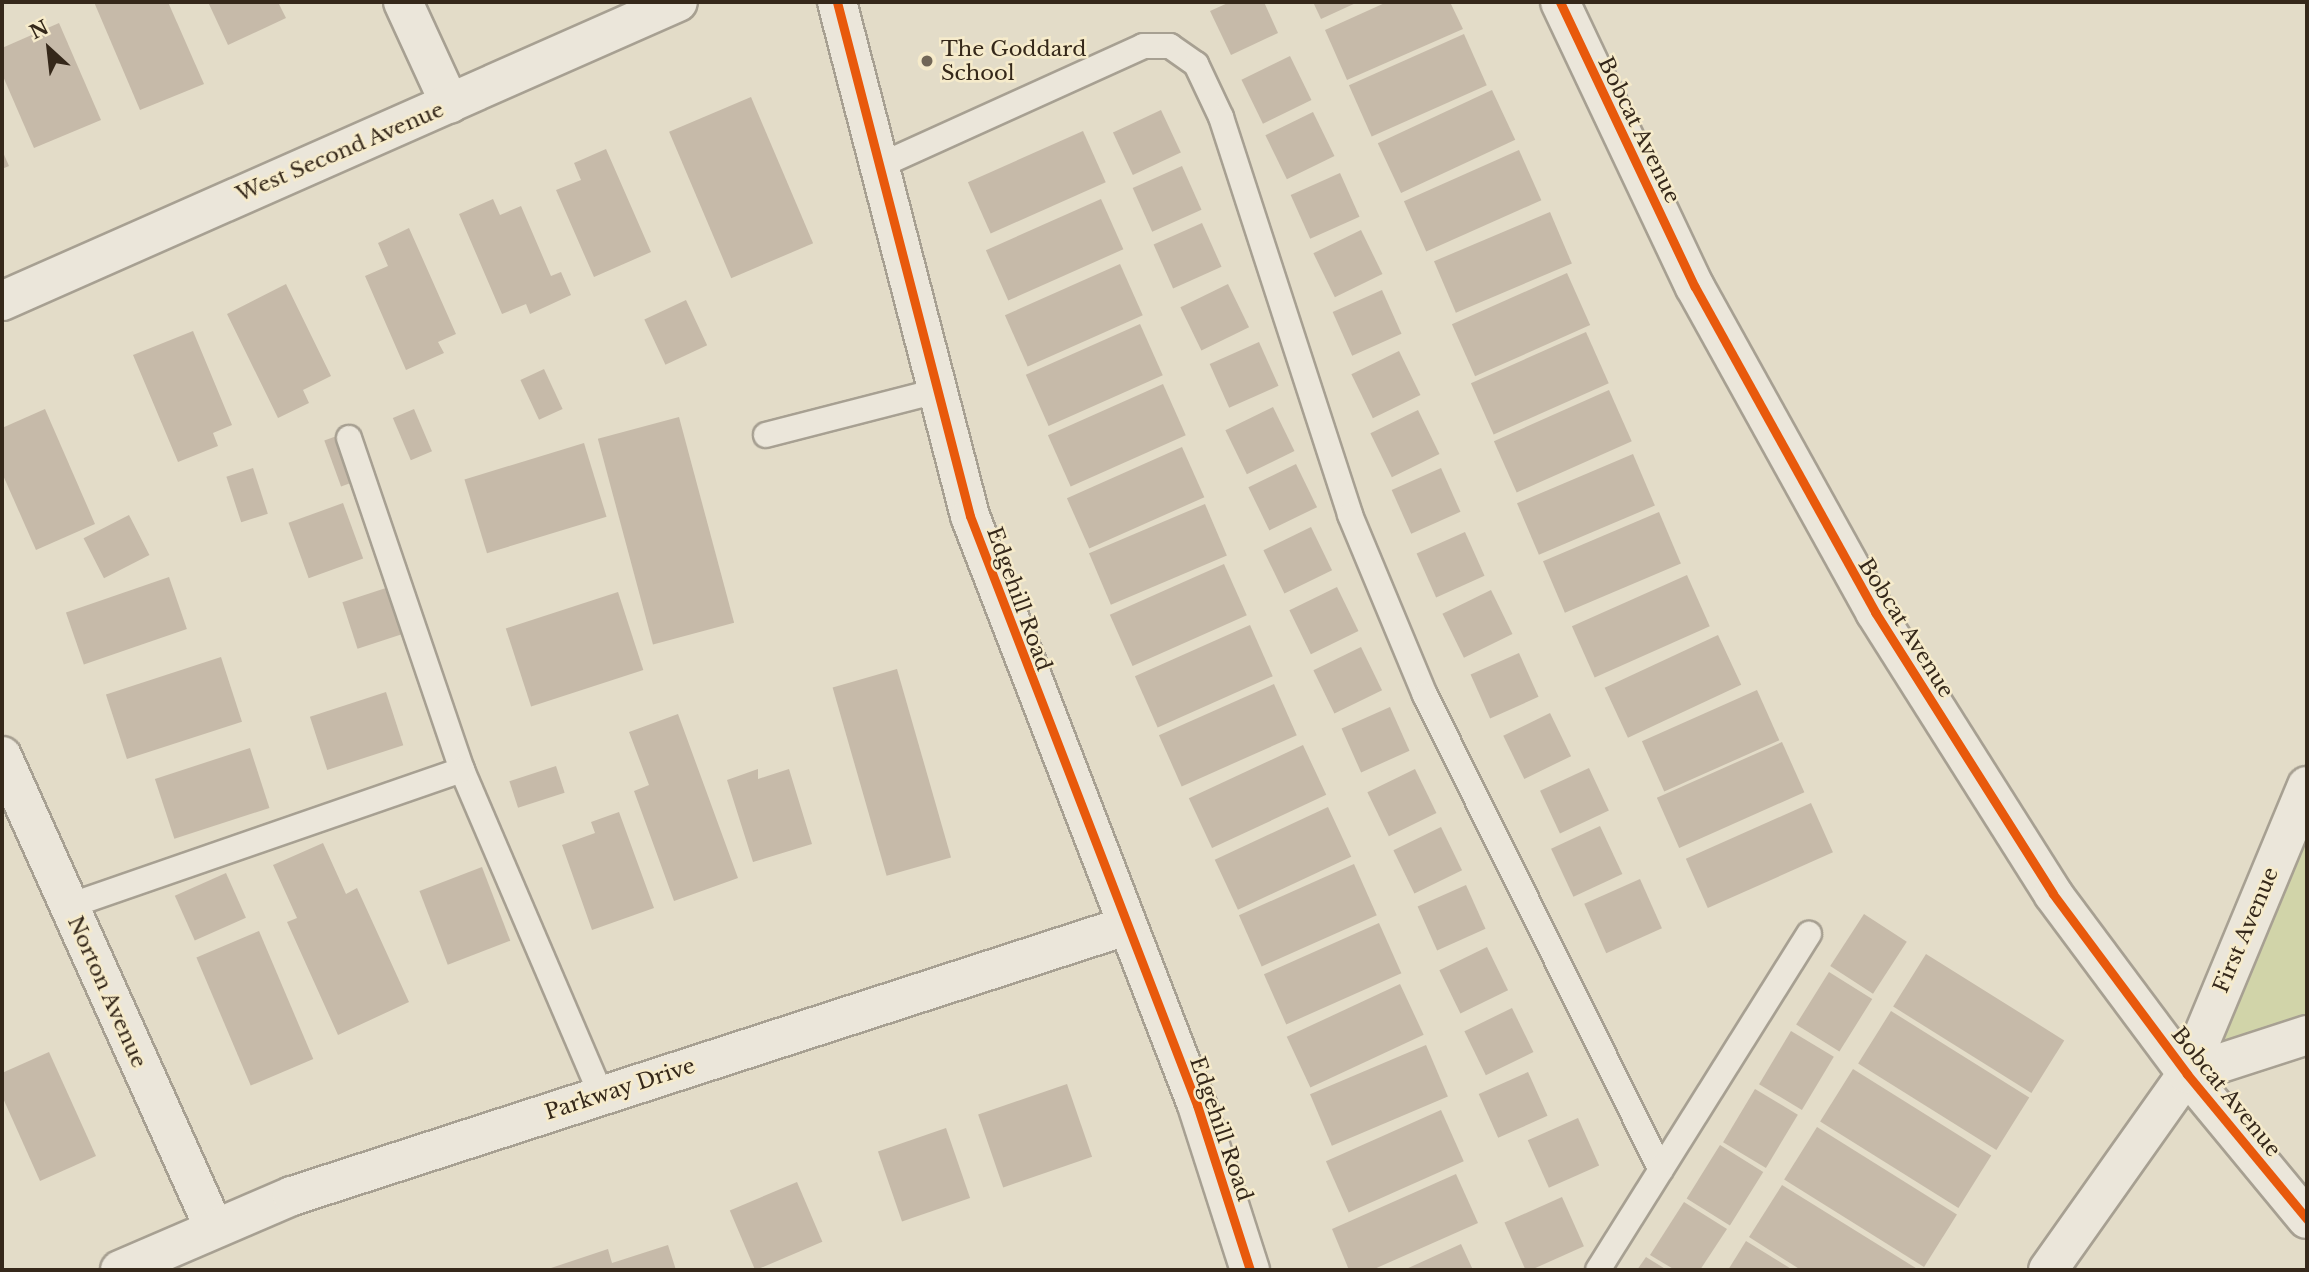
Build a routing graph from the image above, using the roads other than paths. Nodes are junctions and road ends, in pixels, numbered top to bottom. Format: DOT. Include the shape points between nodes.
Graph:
graph roads {
  1 [pos="403,2"];
  2 [pos="678,2"];
  3 [pos="837,2"];
  4 [pos="1560,2"];
  5 [pos="450,104"];
  6 [pos="880,166"];
  7 [pos="2,301"];
  8 [pos="933,392"];
  9 [pos="766,435"];
  10 [pos="349,438"];
  11 [pos="2,756"];
  12 [pos="462,770"];
  13 [pos="2307,786"];
  14 [pos="69,906"];
  15 [pos="1126,926"];
  16 [pos="1809,934"];
  17 [pos="2307,1035"];
  18 [pos="2187,1074"];
  19 [pos="601,1095"];
  20 [pos="1661,1170"];
  21 [pos="2307,1219"];
  22 [pos="214,1228"];
  23 [pos="120,1270"];
  24 [pos="1250,1270"];
  25 [pos="1598,1270"];
  26 [pos="2048,1270"];
  1 -- 5 [label="street"];
  2 -- 5 [label="street, West Second Avenue"];
  3 -- 6 [label="street, Edgehill Road"];
  4 -- 18 [label="street, Bobcat Avenue" via="1695,287 1808,501 2053,894"];
  5 -- 7 [label="street, West Second Avenue"];
  6 -- 8 [label="street, Edgehill Road"];
  6 -- 20 [label="lane" via="1143,46 1170,46 1196,64 1210,86 1350,515 1425,695"];
  8 -- 9 [label="lane"];
  8 -- 15 [label="street, Edgehill Road" via="970,516"];
  10 -- 12 [label="lane"];
  11 -- 14 [label="street, Norton Avenue"];
  12 -- 14 [label="lane"];
  12 -- 19 [label="lane"];
  13 -- 18 [label="street, First Avenue"];
  14 -- 22 [label="street, Norton Avenue"];
  15 -- 19 [label="street, Parkway Drive"];
  15 -- 24 [label="street, Edgehill Road" via="1197,1105"];
  16 -- 20 [label="lane"];
  17 -- 18 [label="street"];
  18 -- 21 [label="street, Bobcat Avenue"];
  18 -- 26 [label="street, First Avenue"];
  19 -- 22 [label="street, Parkway Drive"];
  20 -- 25 [label="lane"];
  22 -- 23 [label="street, Parkway Drive"];
}
